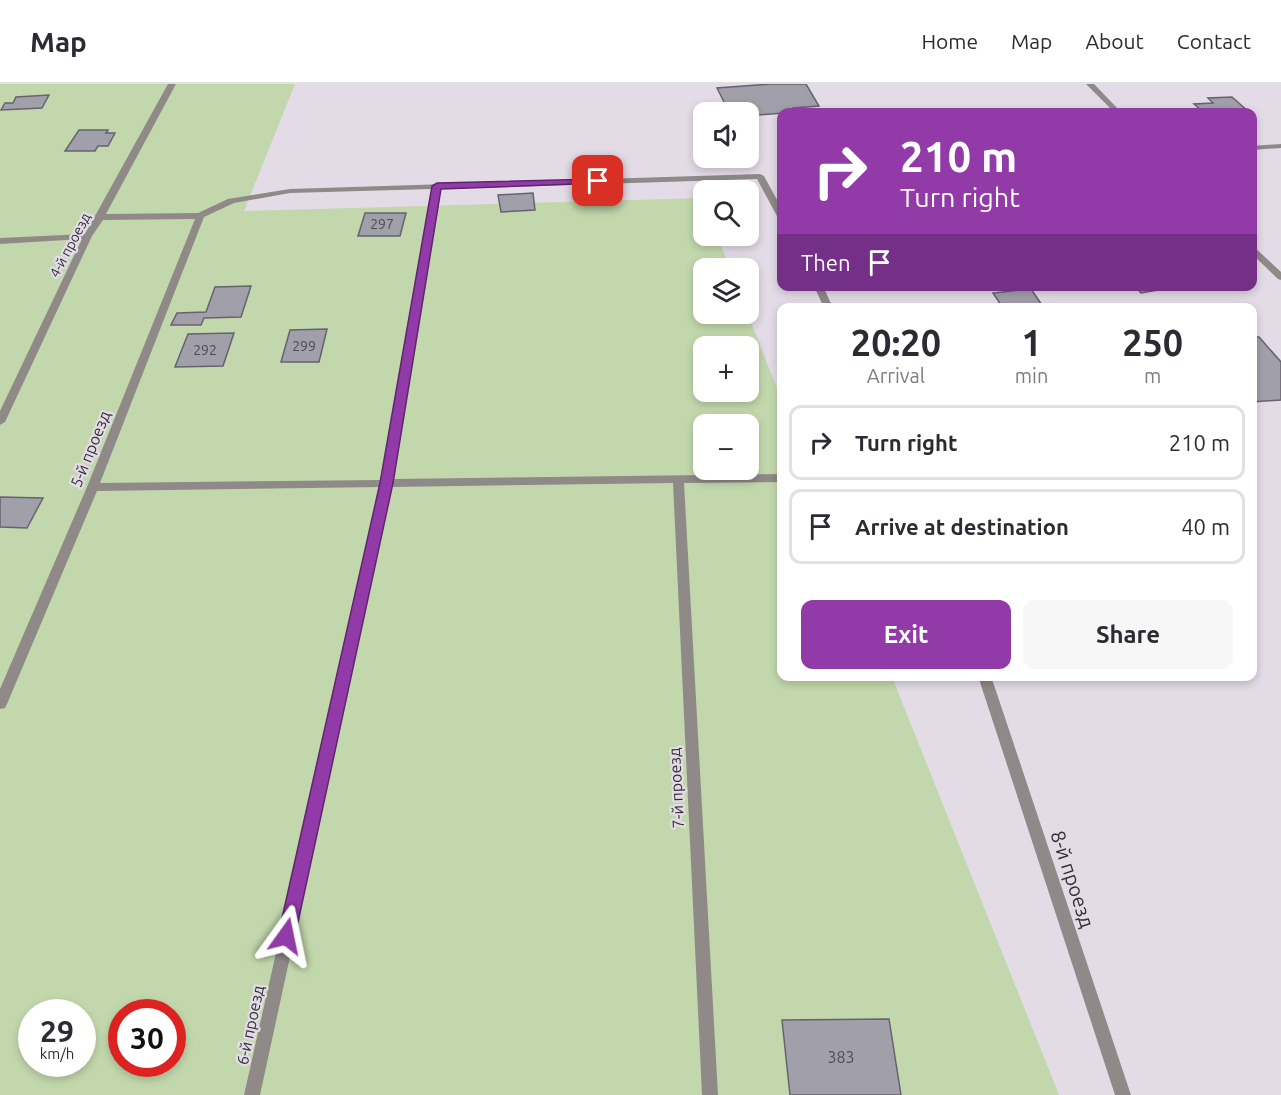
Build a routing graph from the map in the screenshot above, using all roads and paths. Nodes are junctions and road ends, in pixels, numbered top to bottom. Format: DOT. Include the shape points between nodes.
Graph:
graph roads {
  1 [pos="172,84"];
  2 [pos="1090,84"];
  3 [pos="1114,108"];
  4 [pos="1281,146"];
  5 [pos="1257,148"];
  6 [pos="437,186"];
  7 [pos="777,209"];
  8 [pos="200,216"];
  9 [pos="100,217"];
  10 [pos="88,236"];
  11 [pos="0,241"];
  12 [pos="1257,253"];
  13 [pos="1281,277"];
  14 [pos="0,422"];
  15 [pos="777,478"];
  16 [pos="678,480"];
  17 [pos="387,483"];
  18 [pos="93,487"];
  19 [pos="986,681"];
  20 [pos="0,704"];
  21 [pos="252,1095"];
  22 [pos="711,1095"];
  23 [pos="1123,1095"];
  1 -- 9 [label="street, 4-й проезд"];
  2 -- 3 [label="street"];
  4 -- 5 [label="street"];
  6 -- 7 [label="street" via="759,176"];
  6 -- 8 [label="street, 5-й проезд" via="291,191 246,198 210,208"];
  6 -- 17 [label="street, 6-й проезд"];
  8 -- 9 [label="street"];
  8 -- 18 [label="street, 5-й проезд"];
  9 -- 10 [label="street, 4-й проезд"];
  10 -- 11 [label="street"];
  10 -- 14 [label="street, 4-й проезд"];
  12 -- 13 [label="street"];
  15 -- 16 [label="street"];
  16 -- 17 [label="street"];
  16 -- 22 [label="street, 7-й проезд"];
  17 -- 18 [label="street"];
  17 -- 21 [label="street, 6-й проезд"];
  18 -- 20 [label="street, 5-й проезд"];
  19 -- 23 [label="street, 8-й проезд"];
}
